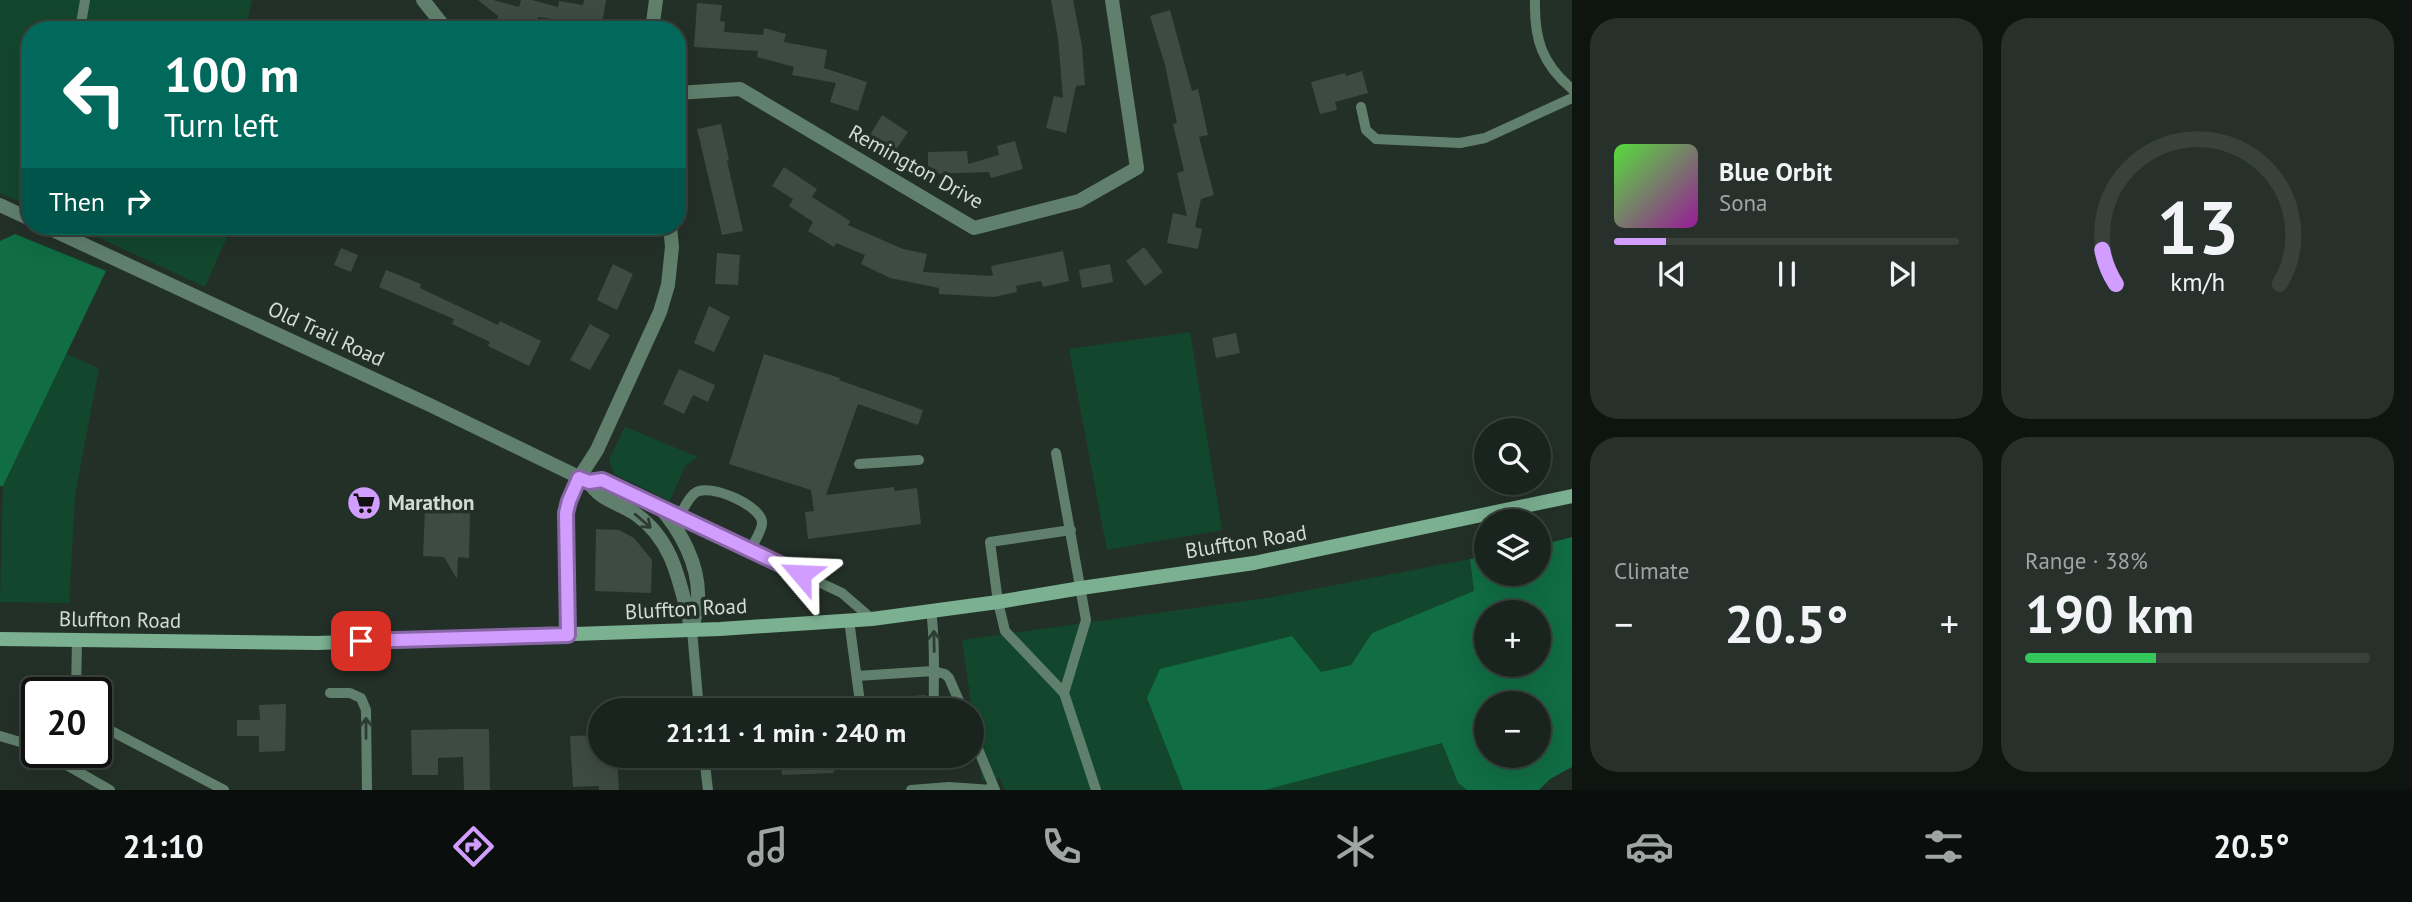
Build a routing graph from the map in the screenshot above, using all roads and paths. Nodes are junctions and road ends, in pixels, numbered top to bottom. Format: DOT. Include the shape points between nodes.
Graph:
graph roads {
  1 [pos="85,0"];
  2 [pos="424,0"];
  3 [pos="656,0"];
  4 [pos="1112,0"];
  5 [pos="1535,0"];
  6 [pos="82,21"];
  7 [pos="440,21"];
  8 [pos="654,21"];
  9 [pos="1572,89"];
  10 [pos="686,92"];
  11 [pos="1572,98"];
  12 [pos="1361,107"];
  13 [pos="1,207"];
  14 [pos="21,215"];
  15 [pos="63,235"];
  16 [pos="671,235"];
  17 [pos="1056,453"];
  18 [pos="919,460"];
  19 [pos="859,464"];
  20 [pos="584,480"];
  21 [pos="1572,496"];
  22 [pos="658,505"];
  23 [pos="680,515"];
  24 [pos="1071,530"];
  25 [pos="751,549"];
  26 [pos="1081,588"];
  27 [pos="998,602"];
  28 [pos="931,611"];
  29 [pos="872,619"];
  30 [pos="849,620"];
  31 [pos="692,630"];
  32 [pos="568,635"];
  33 [pos="0,639"];
  34 [pos="78,640"];
  35 [pos="933,671"];
  36 [pos="857,676"];
  37 [pos="77,677"];
  38 [pos="330,693"];
  39 [pos="1064,693"];
  40 [pos="698,698"];
  41 [pos="860,698"];
  42 [pos="934,698"];
  43 [pos="957,698"];
  44 [pos="112,731"];
  45 [pos="0,736"];
  46 [pos="21,743"];
  47 [pos="984,765"];
  48 [pos="71,768"];
  49 [pos="705,768"];
  50 [pos="110,790"];
  51 [pos="224,790"];
  52 [pos="367,790"];
  53 [pos="708,790"];
  54 [pos="911,790"];
  55 [pos="994,790"];
  56 [pos="1096,790"];
  1 -- 6 [label="lane"];
  2 -- 7 [label="street"];
  3 -- 8 [label="street"];
  4 -- 10 [label="street, Remington Drive" via="1137,168 1079,201 974,228 740,89"];
  5 -- 9 [label="lane" via="1541,50 1555,75"];
  11 -- 12 [label="lane" via="1485,138 1460,143 1376,139 1366,130"];
  13 -- 14 [label="street"];
  15 -- 20 [label="street, Old Trail Road"];
  16 -- 20 [label="street" via="668,285 660,312"];
  17 -- 24 [label="lane"];
  18 -- 19 [label="lane"];
  20 -- 22 [label="lane, Old Trail Road" via="602,480"];
  20 -- 31 [label="street, Old Trail Road, one-way" via="595,494 638,515 671,553"];
  20 -- 32 [label="lane" via="566,513"];
  21 -- 26 [label="main road, Bluffton Road" via="1310,553"];
  22 -- 23 [label="lane, Old Trail Road"];
  22 -- 31 [label="street, Old Trail Road" via="673,522 696,575 698,602"];
  23 -- 25 [label="lane, Old Trail Road"];
  23 -- 25 [label="lane" via="694,493 703,489 713,489 755,509 762,524"];
  24 -- 26 [label="lane"];
  24 -- 27 [label="lane" via="990,542"];
  25 -- 29 [label="lane, Old Trail Road" via="842,593"];
  26 -- 27 [label="main road, Bluffton Road"];
  26 -- 39 [label="lane" via="1086,620"];
  27 -- 28 [label="main road, Bluffton Road"];
  27 -- 39 [label="lane" via="1005,631"];
  28 -- 29 [label="main road, Bluffton Road"];
  35 -- 28 [label="lane, one-way"];
  29 -- 30 [label="main road, Bluffton Road"];
  30 -- 31 [label="main road, Bluffton Road"];
  30 -- 36 [label="lane"];
  31 -- 32 [label="main road, Bluffton Road"];
  31 -- 40 [label="lane"];
  32 -- 34 [label="main road, Bluffton Road" via="317,643"];
  33 -- 34 [label="main road, Bluffton Road"];
  34 -- 37 [label="lane"];
  35 -- 36 [label="lane"];
  35 -- 42 [label="lane"];
  35 -- 43 [label="lane" via="949,678"];
  36 -- 41 [label="lane"];
  52 -- 38 [label="lane, one-way" via="366,710 361,698"];
  39 -- 56 [label="lane"];
  44 -- 51 [label="lane"];
  45 -- 46 [label="lane"];
  47 -- 55 [label="lane"];
  48 -- 50 [label="lane"];
  49 -- 53 [label="lane"];
  54 -- 55 [label="lane"];
}
